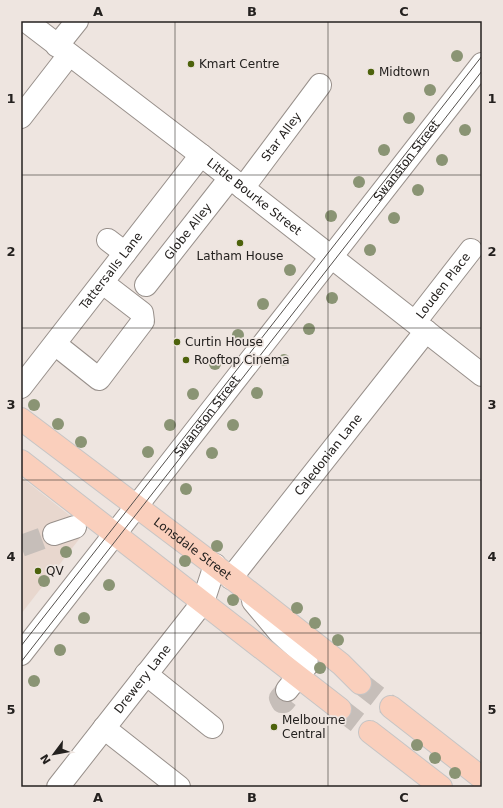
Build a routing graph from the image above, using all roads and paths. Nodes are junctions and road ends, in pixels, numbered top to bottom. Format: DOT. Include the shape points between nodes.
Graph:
graph roads {
  1 [pos="26,21"];
  2 [pos="77,21"];
  3 [pos="63,50"];
  4 [pos="481,67"];
  5 [pos="320,85"];
  6 [pos="21,117"];
  7 [pos="201,155"];
  8 [pos="236,183"];
  9 [pos="108,240"];
  10 [pos="472,250"];
  11 [pos="125,253"];
  12 [pos="330,257"];
  13 [pos="103,283"];
  14 [pos="146,285"];
  15 [pos="420,327"];
  16 [pos="55,344"];
  17 [pos="482,375"];
  18 [pos="21,388"];
  19 [pos="21,419"];
  20 [pos="65,453"];
  21 [pos="21,461"];
  22 [pos="45,480"];
  23 [pos="136,506"];
  24 [pos="75,527"];
  25 [pos="54,534"];
  26 [pos="114,534"];
  27 [pos="228,575"];
  28 [pos="203,602"];
  29 [pos="21,654"];
  30 [pos="146,674"];
  31 [pos="292,683"];
  32 [pos="360,683"];
  33 [pos="390,707"];
  34 [pos="340,709"];
  35 [pos="212,727"];
  36 [pos="104,728"];
  37 [pos="370,732"];
  38 [pos="482,778"];
  39 [pos="60,786"];
  40 [pos="179,787"];
  41 [pos="441,787"];
  1 -- 3 [label="street, Little Bourke Street"];
  2 -- 3 [label="street"];
  3 -- 6 [label="street"];
  3 -- 7 [label="street, Little Bourke Street"];
  4 -- 12 [label="street, Swanston Street"];
  5 -- 8 [label="street, Star Alley"];
  7 -- 8 [label="street, Little Bourke Street"];
  7 -- 11 [label="street, Tattersalls Lane"];
  8 -- 12 [label="street, Little Bourke Street"];
  8 -- 14 [label="street, Globe Alley"];
  9 -- 11 [label="street"];
  10 -- 15 [label="street, Louden Place"];
  11 -- 13 [label="street, Tattersalls Lane"];
  12 -- 15 [label="street, Little Bourke Street"];
  12 -- 23 [label="street, Swanston Street"];
  13 -- 16 [label="street, Tattersalls Lane"];
  13 -- 16 [label="street" via="142,313 143,321 94,386"];
  15 -- 17 [label="street, Little Bourke Street"];
  15 -- 27 [label="street, Caledonian Lane"];
  16 -- 18 [label="street, Tattersalls Lane"];
  19 -- 20 [label="main road, Lonsdale Street"];
  20 -- 22 [label="main road"];
  20 -- 23 [label="main road, Lonsdale Street"];
  21 -- 22 [label="main road"];
  22 -- 26 [label="main road"];
  23 -- 26 [label="street, Swanston Street"];
  23 -- 27 [label="main road, Lonsdale Street"];
  24 -- 25 [label="street"];
  26 -- 28 [label="main road"];
  26 -- 29 [label="street, Swanston Street"];
  27 -- 28 [label="street, Drewery Lane"];
  27 -- 31 [label="street" via="279,632 306,656 307,664"];
  27 -- 32 [label="main road, Lonsdale Street" via="341,664"];
  28 -- 30 [label="street, Drewery Lane"];
  28 -- 31 [label="main road"];
  30 -- 35 [label="street"];
  30 -- 36 [label="street, Drewery Lane"];
  31 -- 34 [label="main road"];
  33 -- 38 [label="main road"];
  36 -- 39 [label="street, Drewery Lane"];
  36 -- 40 [label="street"];
  37 -- 41 [label="main road"];
}
